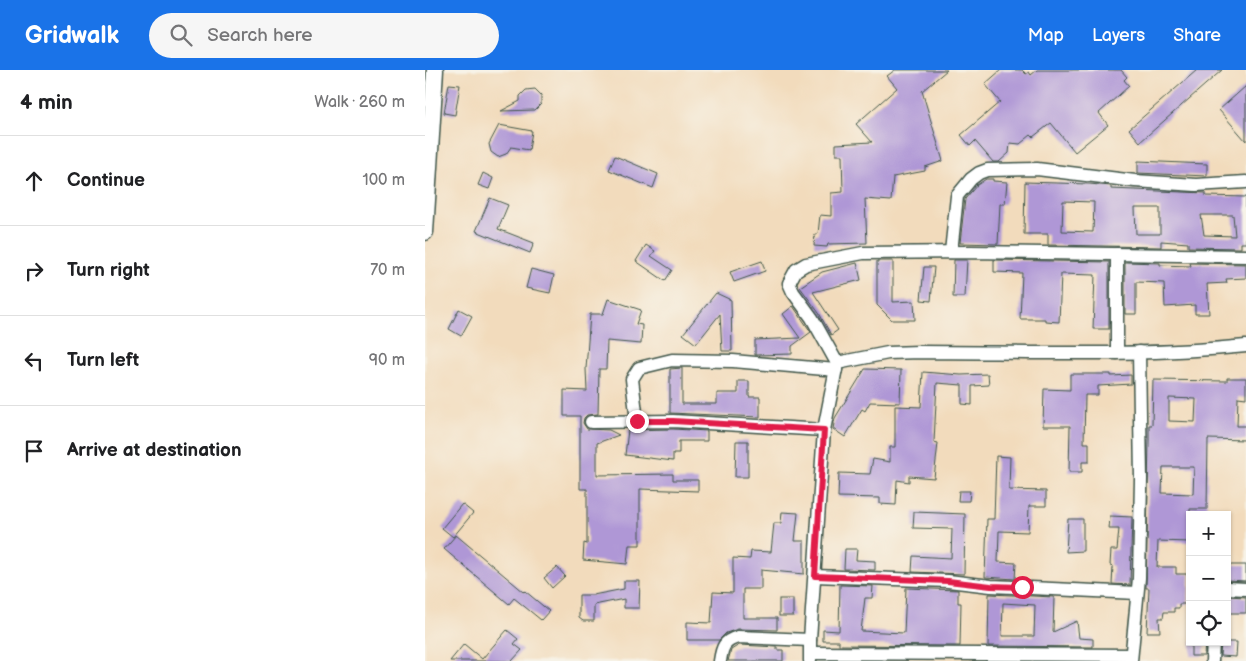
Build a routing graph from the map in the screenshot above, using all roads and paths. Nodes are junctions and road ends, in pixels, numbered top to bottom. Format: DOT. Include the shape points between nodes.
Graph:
graph roads {
  1 [pos="435,70"];
  2 [pos="1246,182"];
  3 [pos="425,232"];
  4 [pos="951,252"];
  5 [pos="1117,254"];
  6 [pos="1246,256"];
  7 [pos="1246,346"];
  8 [pos="1117,352"];
  9 [pos="1139,352"];
  10 [pos="836,367"];
  11 [pos="637,421"];
  12 [pos="591,422"];
  13 [pos="824,430"];
  14 [pos="815,576"];
  15 [pos="1231,588"];
  16 [pos="1246,589"];
  17 [pos="1137,593"];
  18 [pos="1213,646"];
  19 [pos="810,651"];
  20 [pos="1131,658"];
  21 [pos="720,661"];
  22 [pos="1212,661"];
  1 -- 3 [label="street"];
  2 -- 4 [label="street" via="1196,185 1037,169 987,170 979,172 957,196"];
  4 -- 5 [label="street"];
  4 -- 10 [label="street" via="863,253 806,264 796,270 789,283 812,318"];
  5 -- 6 [label="street"];
  5 -- 8 [label="street"];
  7 -- 9 [label="street"];
  8 -- 9 [label="street"];
  8 -- 10 [label="street" via="888,353"];
  9 -- 17 [label="street" via="1141,479"];
  10 -- 11 [label="street" via="672,360 647,365 639,368 632,379"];
  10 -- 13 [label="street"];
  11 -- 12 [label="street"];
  11 -- 13 [label="street"];
  13 -- 14 [label="street"];
  14 -- 17 [label="street"];
  14 -- 19 [label="street"];
  15 -- 16 [label="street"];
  17 -- 20 [label="street"];
  18 -- 22 [label="street"];
  19 -- 20 [label="street"];
  19 -- 21 [label="street" via="738,637 729,639"];
}
